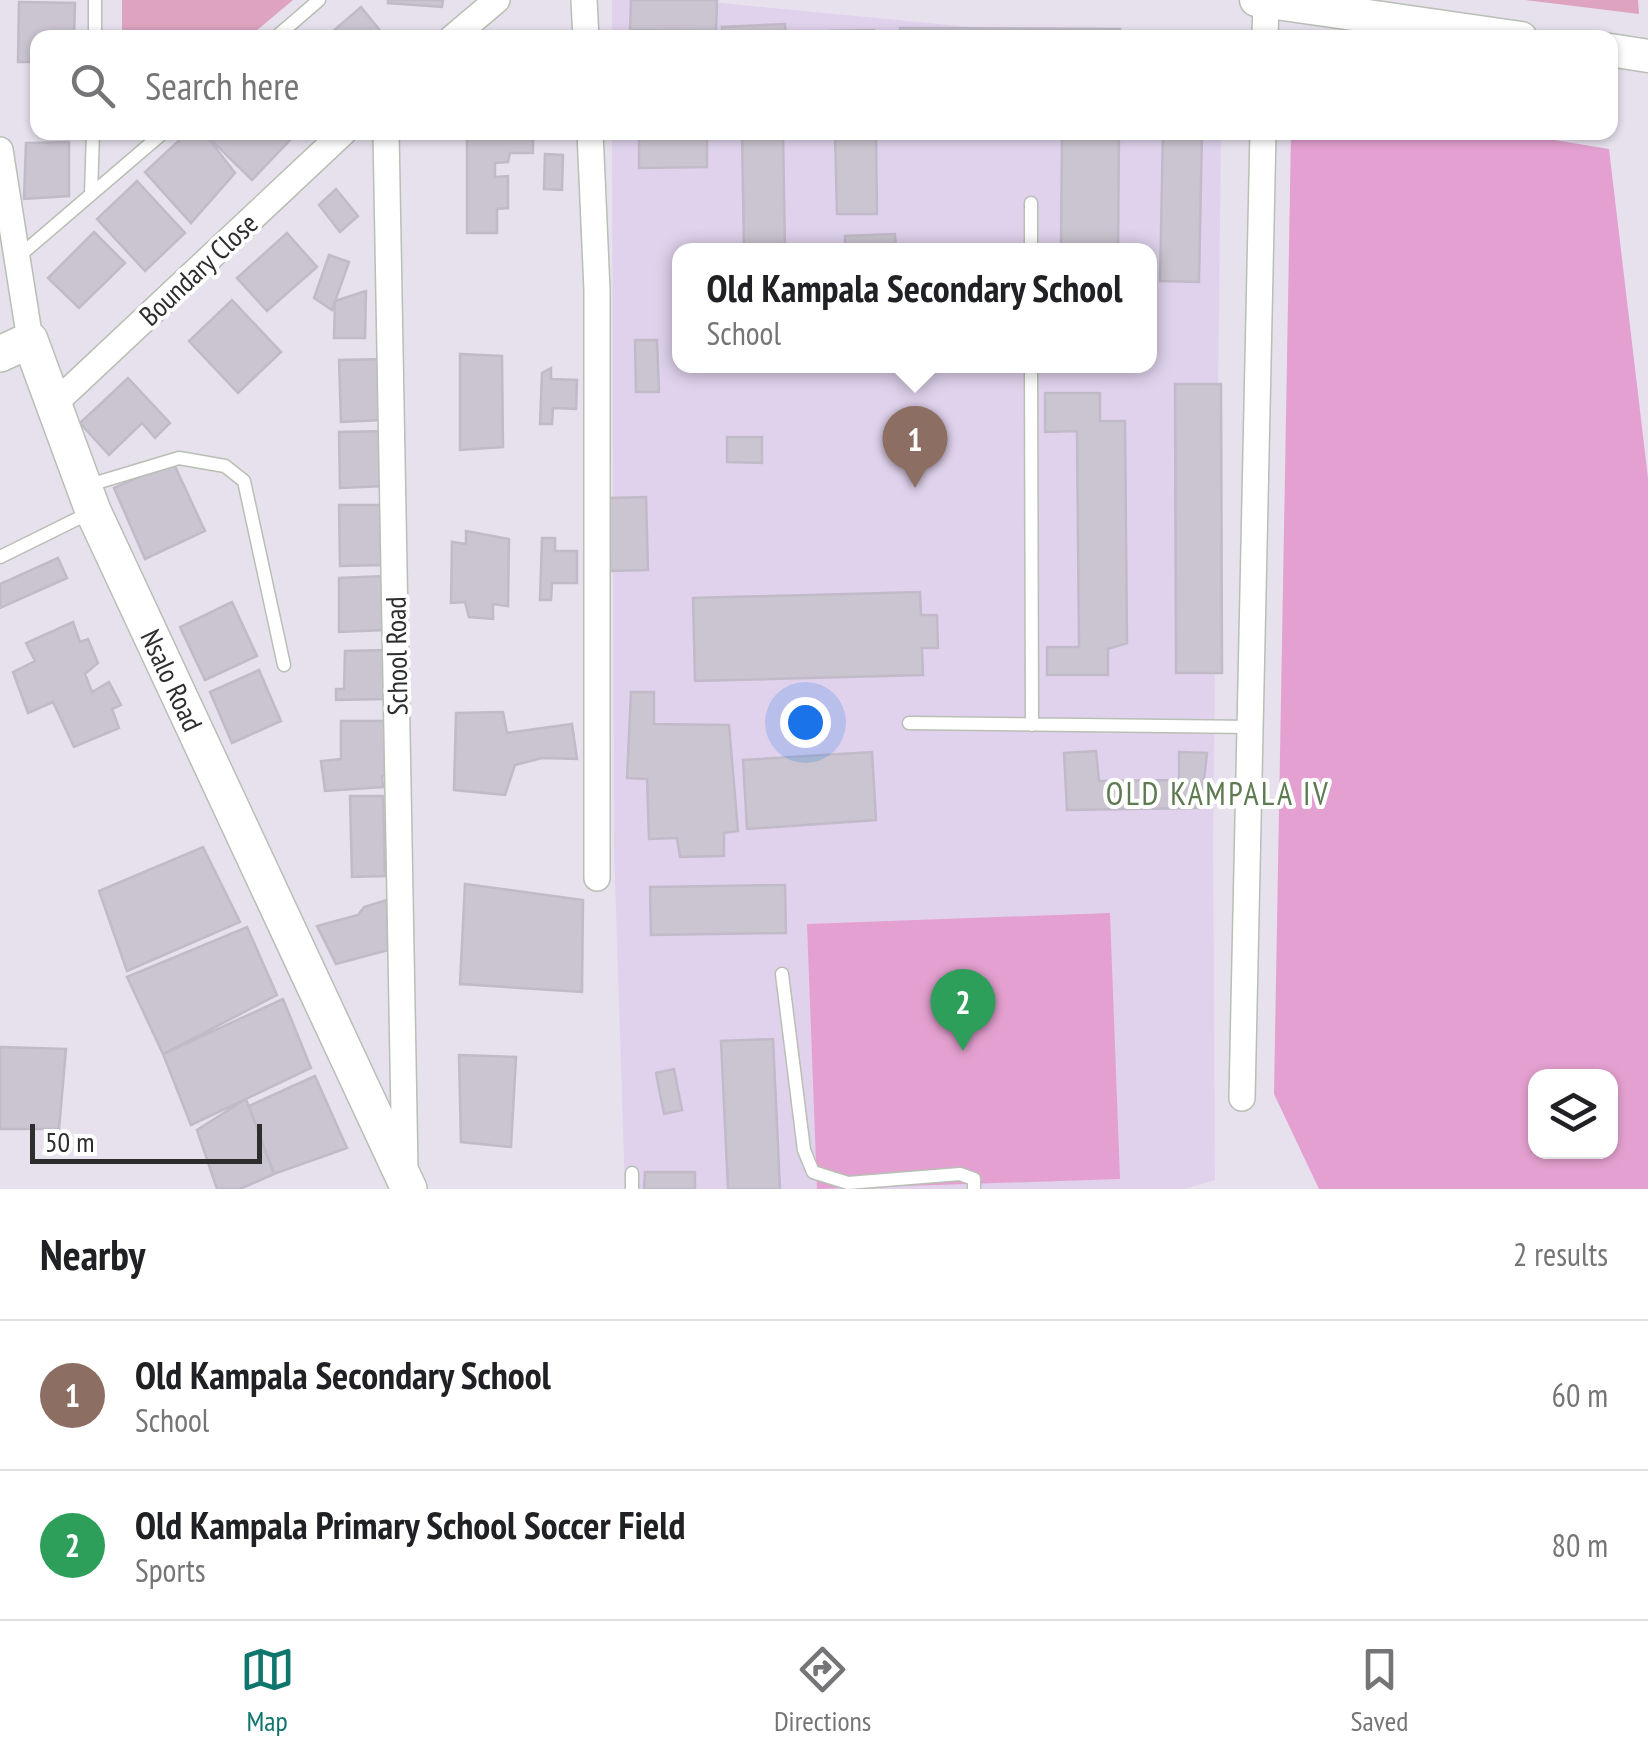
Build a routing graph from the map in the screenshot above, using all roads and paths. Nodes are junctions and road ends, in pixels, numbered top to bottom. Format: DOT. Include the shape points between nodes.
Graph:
graph roads {
  1 [pos="96,0"];
  2 [pos="319,0"];
  3 [pos="497,0"];
  4 [pos="584,0"];
  5 [pos="1256,0"];
  6 [pos="1266,1"];
  7 [pos="95,30"];
  8 [pos="284,30"];
  9 [pos="461,30"];
  10 [pos="586,30"];
  11 [pos="1265,30"];
  12 [pos="1466,30"];
  13 [pos="1618,51"];
  14 [pos="1648,56"];
  15 [pos="93,140"];
  16 [pos="155,140"];
  17 [pos="335,140"];
  18 [pos="386,140"];
  19 [pos="590,140"];
  20 [pos="1263,140"];
  21 [pos="0,150"];
  22 [pos="91,194"];
  23 [pos="1031,203"];
  24 [pos="1031,243"];
  25 [pos="18,258"];
  26 [pos="15,347"];
  27 [pos="1031,373"];
  28 [pos="52,406"];
  29 [pos="88,499"];
  30 [pos="0,558"];
  31 [pos="284,664"];
  32 [pos="909,724"];
  33 [pos="1032,724"];
  34 [pos="1250,727"];
  35 [pos="596,878"];
  36 [pos="782,974"];
  37 [pos="1242,1098"];
  38 [pos="632,1173"];
  39 [pos="407,1185"];
  40 [pos="632,1189"];
  41 [pos="974,1189"];
  1 -- 7 [label="lane"];
  2 -- 8 [label="lane"];
  3 -- 9 [label="street"];
  4 -- 10 [label="street"];
  5 -- 6 [label="street"];
  6 -- 11 [label="street"];
  6 -- 12 [label="street"];
  13 -- 14 [label="street"];
  15 -- 22 [label="lane"];
  16 -- 22 [label="lane"];
  17 -- 28 [label="street, Boundary Close"];
  18 -- 39 [label="street, School Road"];
  19 -- 35 [label="street"];
  20 -- 34 [label="street"];
  21 -- 25 [label="street, Nsalo Road"];
  22 -- 25 [label="lane"];
  23 -- 24 [label="lane"];
  25 -- 26 [label="street, Nsalo Road"];
  26 -- 28 [label="main road, Nsalo Road"];
  27 -- 33 [label="lane"];
  28 -- 29 [label="main road, Nsalo Road"];
  29 -- 30 [label="lane"];
  29 -- 31 [label="lane" via="179,458 226,466 244,482"];
  29 -- 39 [label="main road, Nsalo Road"];
  32 -- 33 [label="lane"];
  33 -- 34 [label="lane"];
  34 -- 37 [label="street"];
  36 -- 41 [label="lane" via="804,1150 813,1172 848,1183 960,1174 974,1179"];
  38 -- 40 [label="lane"];
}
